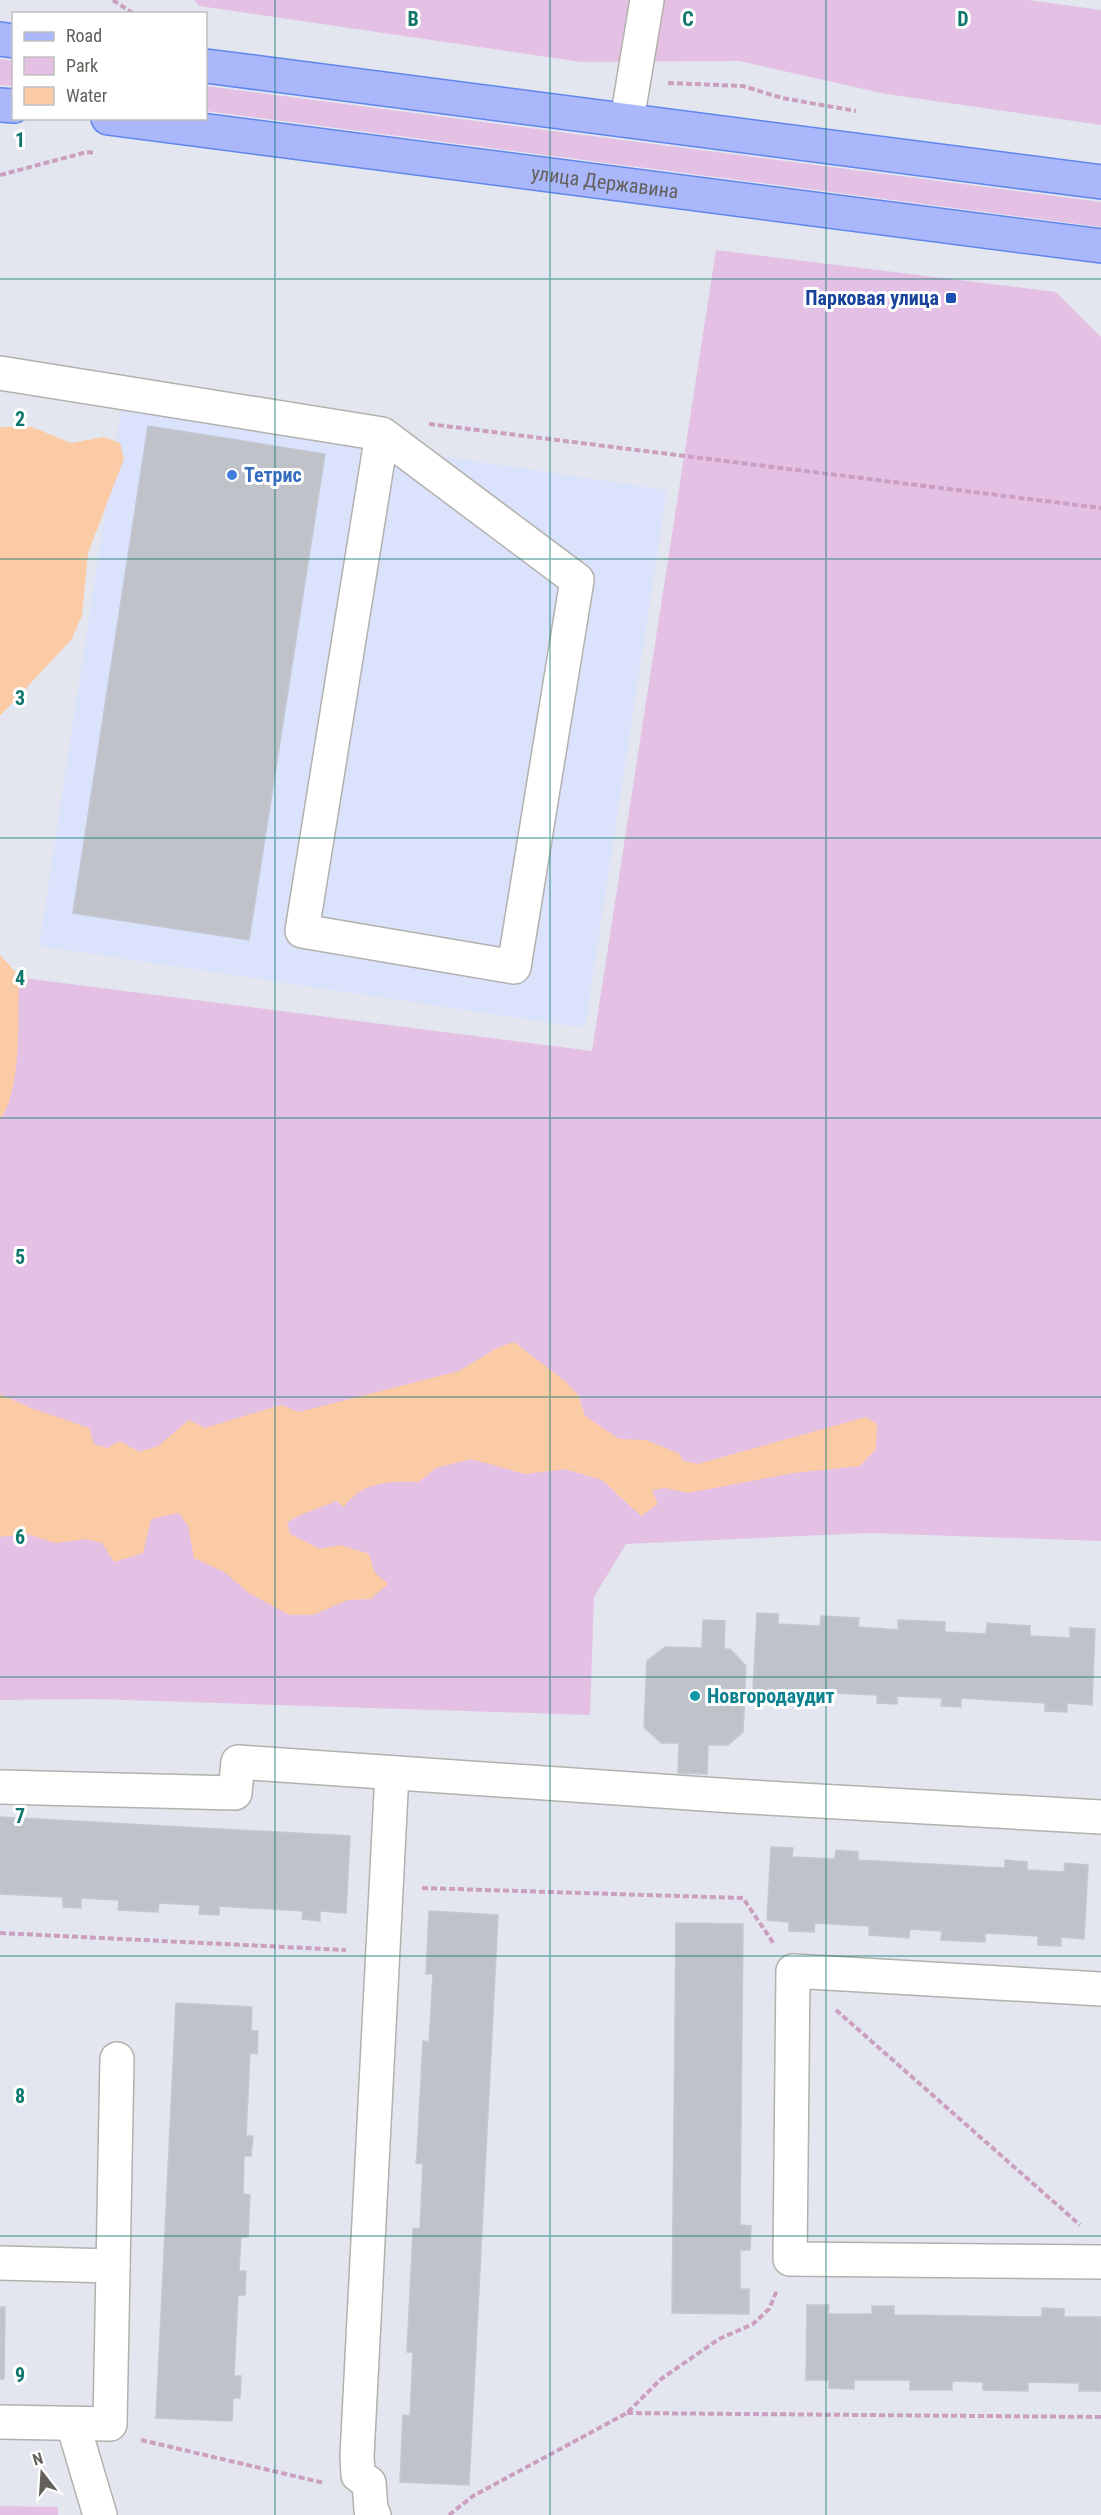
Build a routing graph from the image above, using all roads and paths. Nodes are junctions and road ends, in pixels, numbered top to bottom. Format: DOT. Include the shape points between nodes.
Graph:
graph roads {
  1 [pos="113,0"];
  2 [pos="647,0"];
  3 [pos="131,12"];
  4 [pos="207,66"];
  5 [pos="124,120"];
  6 [pos="627,120"];
  7 [pos="98,153"];
  8 [pos="0,175"];
  9 [pos="1101,182"];
  10 [pos="1101,246"];
  11 [pos="0,373"];
  12 [pos="427,423"];
  13 [pos="382,434"];
  14 [pos="1101,508"];
  15 [pos="392,1773"];
  16 [pos="0,1787"];
  17 [pos="1101,1817"];
  18 [pos="0,1933"];
  19 [pos="383,1952"];
  20 [pos="1101,1989"];
  21 [pos="117,2060"];
  22 [pos="790,2259"];
  23 [pos="1101,2262"];
  24 [pos="0,2264"];
  25 [pos="113,2266"];
  26 [pos="627,2413"];
  27 [pos="1101,2417"];
  28 [pos="0,2422"];
  29 [pos="73,2424"];
  30 [pos="110,2424"];
  31 [pos="369,2483"];
  32 [pos="100,2515"];
  33 [pos="374,2515"];
  34 [pos="448,2515"];
  1 -- 3 [label="path"];
  2 -- 6 [label="lane"];
  4 -- 6 [label="main road"];
  5 -- 10 [label="main road, улица Державина"];
  6 -- 9 [label="main road"];
  7 -- 8 [label="path" via="87,152"];
  11 -- 13 [label="lane"];
  12 -- 14 [label="path"];
  13 -- 13 [label="lane" via="302,931 514,967 577,580"];
  15 -- 16 [label="lane" via="238,1762 235,1793"];
  15 -- 17 [label="lane"];
  15 -- 19 [label="lane"];
  18 -- 19 [label="path"];
  19 -- 31 [label="lane" via="357,2456 358,2475"];
  20 -- 22 [label="lane" via="793,1971"];
  21 -- 25 [label="lane"];
  22 -- 23 [label="lane"];
  22 -- 26 [label="path" via="769,2309 753,2324 719,2339 661,2379"];
  24 -- 25 [label="lane"];
  25 -- 30 [label="lane"];
  26 -- 27 [label="path"];
  26 -- 34 [label="path" via="473,2496"];
  28 -- 29 [label="lane"];
  29 -- 30 [label="lane"];
  29 -- 32 [label="lane"];
  30 -- 31 [label="path" via="136,2439 341,2487"];
  31 -- 33 [label="lane"];
}
